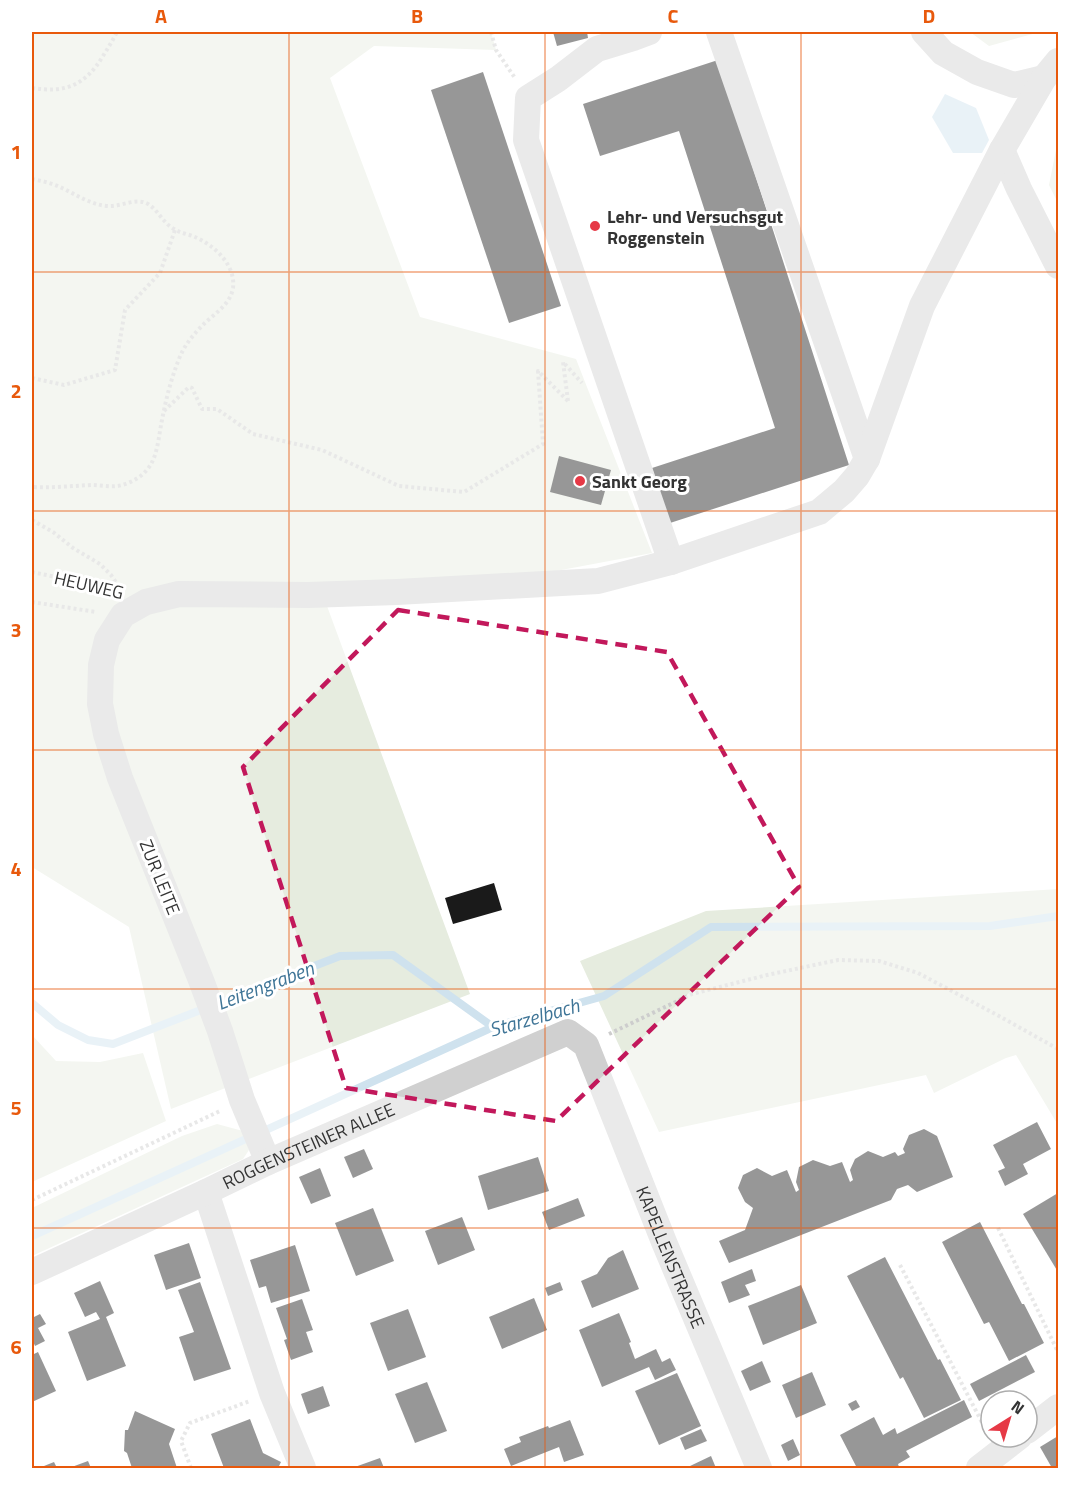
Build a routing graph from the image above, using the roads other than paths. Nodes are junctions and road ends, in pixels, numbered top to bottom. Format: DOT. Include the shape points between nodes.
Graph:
graph roads {
  1 [pos="649,32"];
  2 [pos="719,32"];
  3 [pos="924,32"];
  4 [pos="1051,70"];
  5 [pos="1002,150"];
  6 [pos="1059,266"];
  7 [pos="867,459"];
  8 [pos="670,562"];
  9 [pos="586,1045"];
  10 [pos="265,1156"];
  11 [pos="206,1192"];
  12 [pos="32,1272"];
  13 [pos="1004,1449"];
  14 [pos="988,1461"];
  15 [pos="297,1465"];
  16 [pos="759,1468"];
  1 -- 8 [label="street" via="597,49 528,98 526,140"];
  2 -- 7 [label="street"];
  3 -- 4 [label="street" via="943,53 977,72 1014,85"];
  4 -- 5 [label="street, ZUR LEITE"];
  5 -- 6 [label="street"];
  5 -- 7 [label="street, ZUR LEITE" via="922,306"];
  7 -- 8 [label="street, ZUR LEITE" via="857,477 819,512"];
  8 -- 10 [label="street, ZUR LEITE" via="598,581 352,594 179,594 122,603 100,665 100,704 106,734"];
  9 -- 10 [label="street, ROGGENSTEINER ALLEE" via="568,1032"];
  9 -- 16 [label="street, KAPELLENSTRASSE"];
  10 -- 11 [label="street, ROGGENSTEINER ALLEE"];
  11 -- 12 [label="street, ROGGENSTEINER ALLEE"];
  11 -- 15 [label="street"];
  13 -- 14 [label="street"];
}
